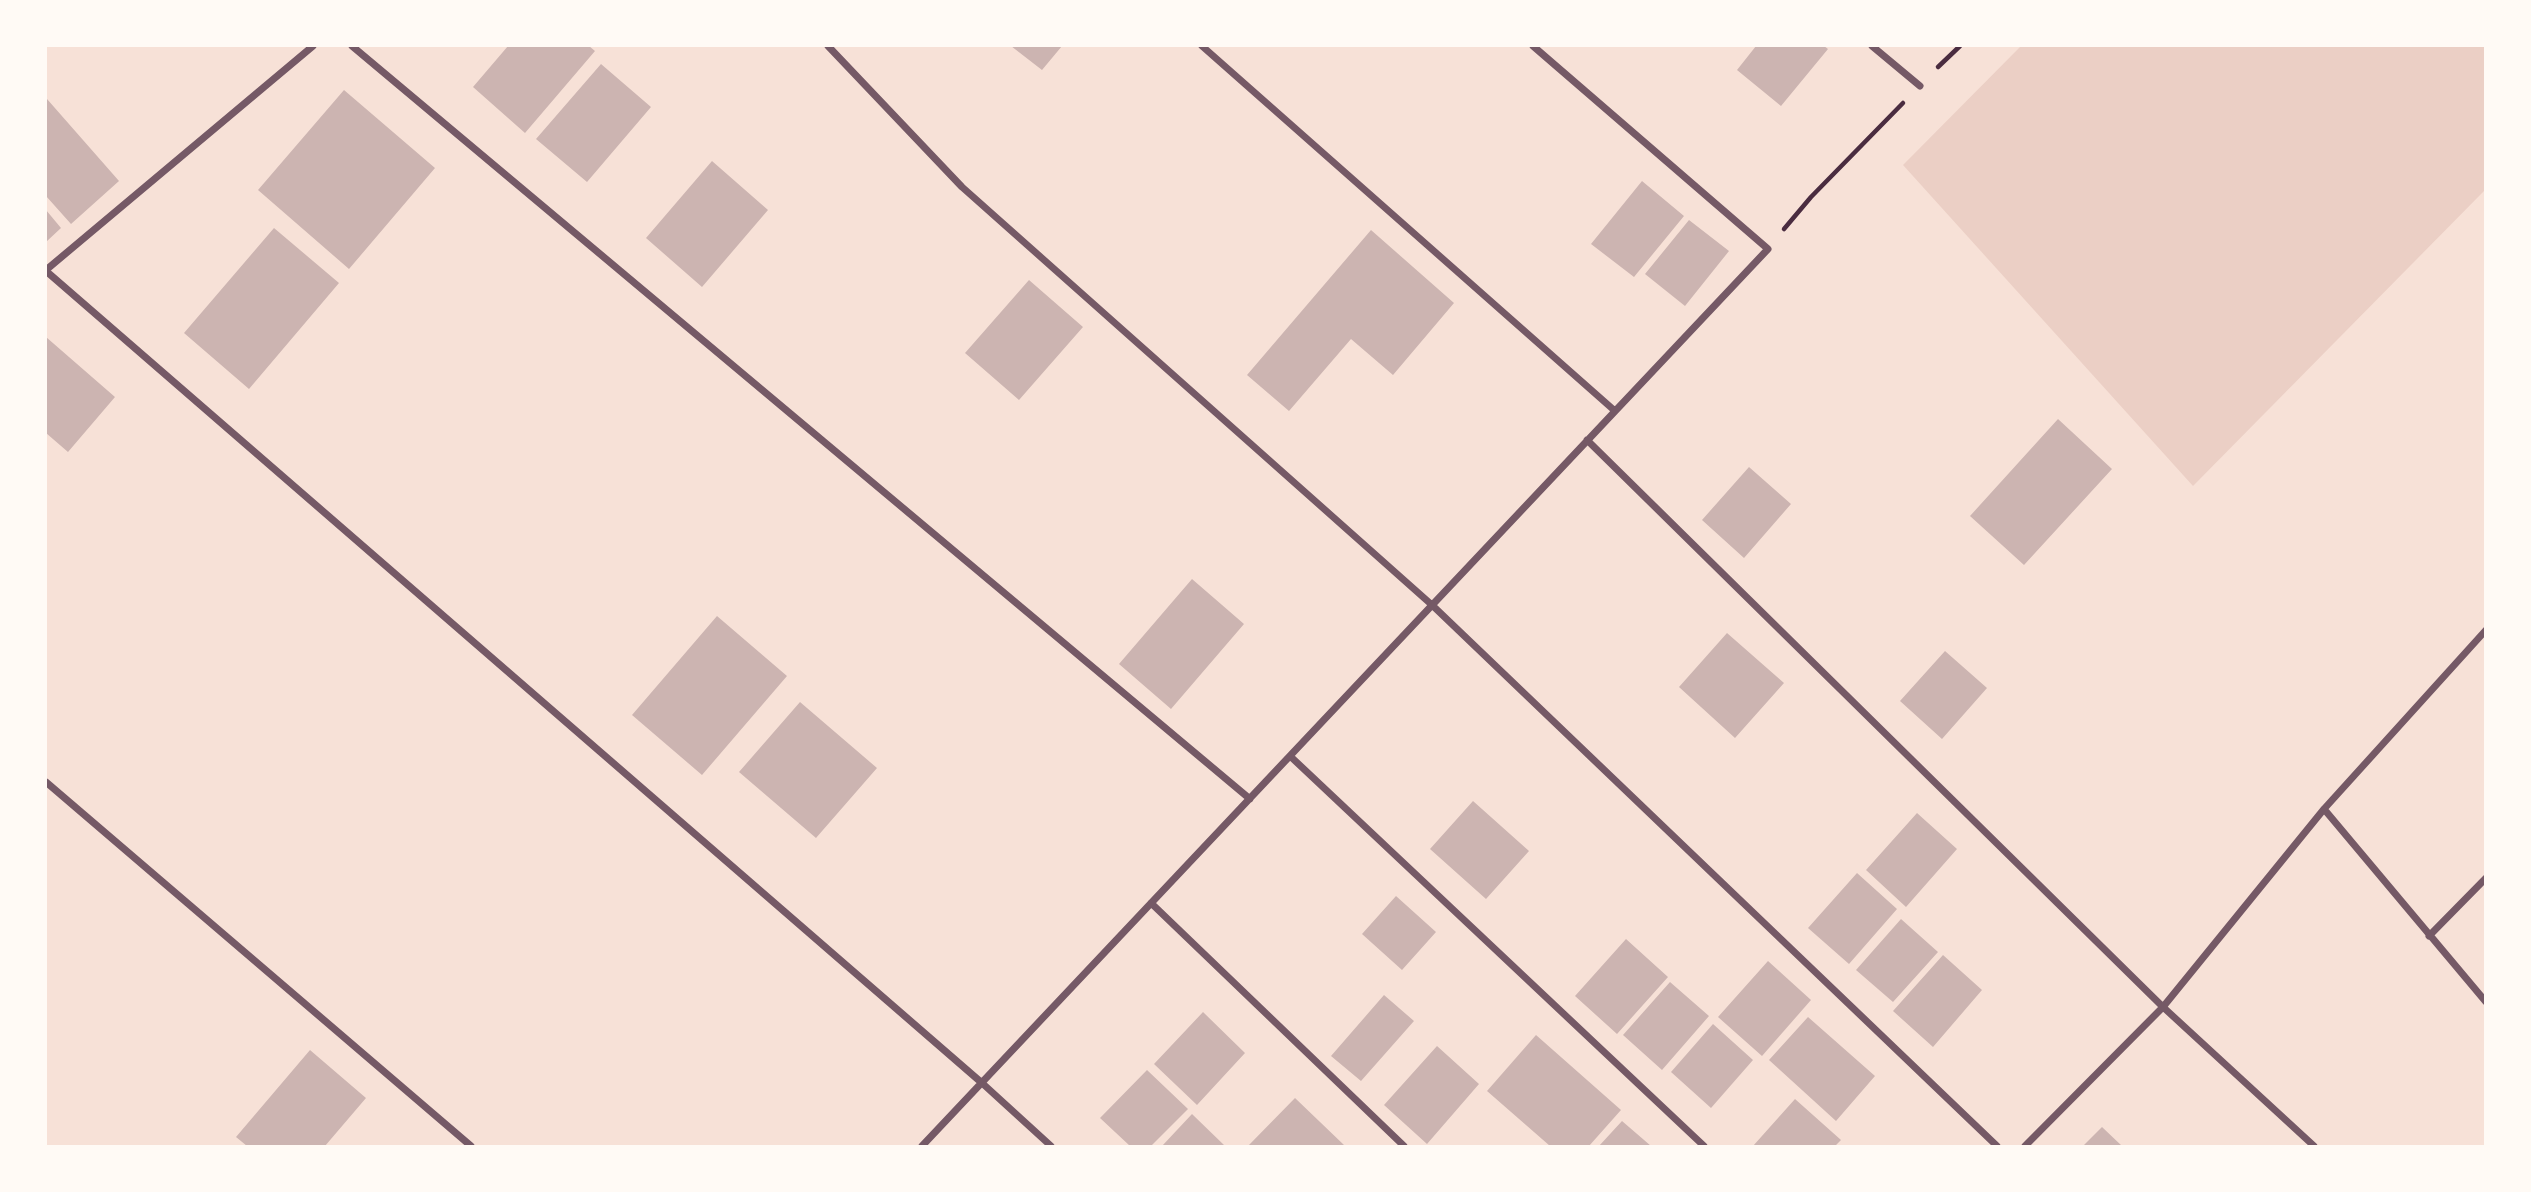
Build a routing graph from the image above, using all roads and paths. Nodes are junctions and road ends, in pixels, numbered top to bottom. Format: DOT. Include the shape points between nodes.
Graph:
graph roads {
  1 [pos="313,46"];
  2 [pos="352,46"];
  3 [pos="828,46"];
  4 [pos="1202,46"];
  5 [pos="1533,46"];
  6 [pos="1872,46"];
  7 [pos="1960,46"];
  8 [pos="1920,86"];
  9 [pos="1768,249"];
  10 [pos="46,270"];
  11 [pos="1615,411"];
  12 [pos="1587,440"];
  13 [pos="1432,606"];
  14 [pos="2486,630"];
  15 [pos="1290,756"];
  16 [pos="46,782"];
  17 [pos="1250,799"];
  18 [pos="2324,809"];
  19 [pos="2486,878"];
  20 [pos="1151,903"];
  21 [pos="2429,936"];
  22 [pos="2486,1002"];
  23 [pos="2163,1007"];
  24 [pos="982,1083"];
  25 [pos="471,1146"];
  26 [pos="922,1146"];
  27 [pos="1051,1146"];
  28 [pos="1404,1146"];
  29 [pos="1704,1146"];
  30 [pos="1997,1146"];
  31 [pos="2025,1146"];
  32 [pos="2314,1146"];
  1 -- 10 [label="street"];
  2 -- 17 [label="street"];
  3 -- 13 [label="street" via="962,187"];
  4 -- 11 [label="street"];
  5 -- 9 [label="street"];
  6 -- 8 [label="street"];
  7 -- 8 [label="path"];
  8 -- 9 [label="path" via="1811,197"];
  9 -- 11 [label="street"];
  10 -- 24 [label="street"];
  11 -- 12 [label="street"];
  12 -- 13 [label="street"];
  12 -- 23 [label="street"];
  13 -- 15 [label="street"];
  13 -- 30 [label="street"];
  14 -- 18 [label="street"];
  15 -- 17 [label="street"];
  15 -- 29 [label="street"];
  16 -- 25 [label="street"];
  17 -- 20 [label="street"];
  18 -- 21 [label="street"];
  18 -- 23 [label="street"];
  19 -- 21 [label="street"];
  20 -- 24 [label="street"];
  20 -- 28 [label="street"];
  21 -- 22 [label="street"];
  23 -- 31 [label="street"];
  23 -- 32 [label="street"];
  24 -- 26 [label="street"];
  24 -- 27 [label="street"];
}
